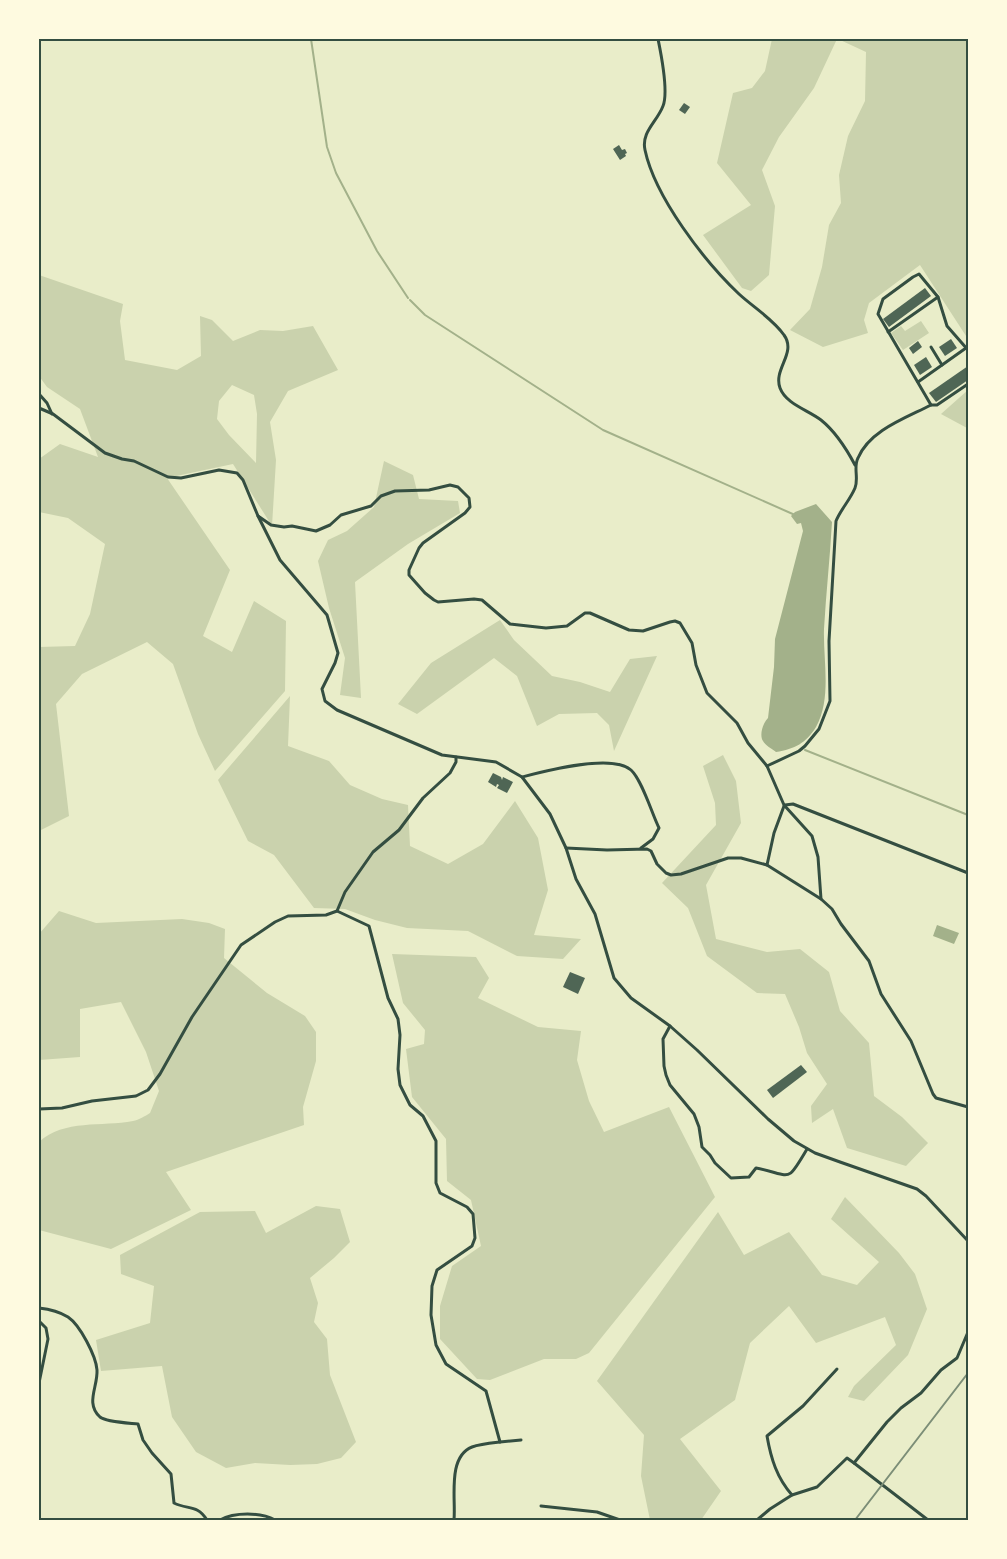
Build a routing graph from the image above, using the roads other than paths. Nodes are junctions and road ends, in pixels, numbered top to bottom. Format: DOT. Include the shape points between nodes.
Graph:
graph roads {
  1 [pos="658,39"];
  2 [pos="938,297"];
  3 [pos="888,332"];
  4 [pos="931,347"];
  5 [pos="967,349"];
  6 [pos="942,365"];
  7 [pos="918,382"];
  8 [pos="968,384"];
  9 [pos="39,394"];
  10 [pos="931,404"];
  11 [pos="39,408"];
  12 [pos="53,414"];
  13 [pos="855,465"];
  14 [pos="258,516"];
  15 [pos="456,758"];
  16 [pos="767,766"];
  17 [pos="522,777"];
  18 [pos="784,805"];
  19 [pos="566,848"];
  20 [pos="640,848"];
  21 [pos="767,865"];
  22 [pos="968,872"];
  23 [pos="821,899"];
  24 [pos="337,911"];
  25 [pos="670,1026"];
  26 [pos="968,1107"];
  27 [pos="39,1109"];
  28 [pos="807,1149"];
  29 [pos="968,1241"];
  30 [pos="39,1308"];
  31 [pos="39,1321"];
  32 [pos="968,1332"];
  33 [pos="837,1369"];
  34 [pos="39,1383"];
  35 [pos="521,1440"];
  36 [pos="500,1442"];
  37 [pos="854,1463"];
  38 [pos="792,1495"];
  39 [pos="541,1506"];
  40 [pos="207,1520"];
  41 [pos="220,1520"];
  42 [pos="275,1520"];
  43 [pos="454,1520"];
  44 [pos="620,1520"];
  45 [pos="757,1520"];
  46 [pos="928,1520"];
  1 -- 13 [label="street" via="663,105 644,138 656,184 674,215 711,264 783,333 789,349 778,380 784,397 821,420 844,445"];
  2 -- 3 [label="street"];
  2 -- 3 [label="street" via="919,274 912,277 883,299 878,314"];
  2 -- 5 [label="street" via="947,326"];
  3 -- 7 [label="street"];
  4 -- 6 [label="street"];
  5 -- 6 [label="street"];
  6 -- 7 [label="street"];
  7 -- 10 [label="street"];
  8 -- 10 [label="street" via="937,406"];
  9 -- 12 [label="street"];
  10 -- 13 [label="street" via="879,433 865,446"];
  11 -- 12 [label="street"];
  12 -- 14 [label="street" via="105,453 134,461 168,477 181,478 219,470 237,473"];
  13 -- 16 [label="street" via="855,488 836,521 828,707 819,729 805,746"];
  14 -- 15 [label="street" via="280,560 327,616 338,652 322,689 325,701 338,710"];
  14 -- 16 [label="street" via="271,525 316,531 330,525 340,515 371,506 381,496 395,491 429,490 450,485 458,487 470,498 470,507 423,543 408,570 425,593 438,602 482,600 514,625 558,628 568,626 590,612 629,630 643,631 675,621 680,623 692,643 707,693 737,723"];
  15 -- 17 [label="street" via="496,762"];
  15 -- 24 [label="street" via="450,773 422,798 399,830 374,852 345,892"];
  16 -- 18 [label="street"];
  17 -- 19 [label="street" via="550,814"];
  17 -- 20 [label="street" via="591,764 612,763 630,769 659,828 653,839"];
  18 -- 21 [label="street"];
  18 -- 22 [label="street" via="793,804"];
  18 -- 23 [label="street" via="812,836 818,857"];
  19 -- 20 [label="street"];
  19 -- 25 [label="street" via="576,879 595,914 614,978 631,998"];
  20 -- 21 [label="street" via="650,851 656,864 672,875 737,857"];
  21 -- 23 [label="street"];
  23 -- 26 [label="street" via="832,908 869,960 881,994 911,1042 933,1094 936,1098"];
  24 -- 27 [label="street" via="326,915 288,916 242,945 192,1017 148,1090 136,1096"];
  24 -- 36 [label="street" via="369,926 388,998 398,1019 400,1085 410,1105 423,1116 436,1142 436,1183 440,1192 473,1214 475,1238 472,1246 437,1270 432,1286 431,1315 436,1346 446,1364 486,1391"];
  25 -- 28 [label="street" via="768,1119"];
  25 -- 28 [label="street" via="663,1039 666,1075 694,1114 702,1147 731,1178 749,1177 756,1168 789,1175"];
  28 -- 29 [label="street" via="917,1189"];
  30 -- 40 [label="street" via="68,1317 93,1354 97,1371 92,1399 96,1412 102,1419 138,1424 143,1440 171,1474 174,1503 202,1512"];
  31 -- 34 [label="street" via="46,1328 48,1339"];
  32 -- 37 [label="street" via="957,1358 888,1422"];
  33 -- 38 [label="street" via="804,1406 767,1436 778,1478"];
  35 -- 36 [label="street"];
  36 -- 43 [label="street" via="472,1447 461,1455 453,1488"];
  37 -- 38 [label="street" via="847,1458 817,1486"];
  37 -- 46 [label="street"];
  38 -- 45 [label="street"];
  39 -- 44 [label="street" via="597,1512"];
  41 -- 42 [label="street" via="266,1515"];
}
